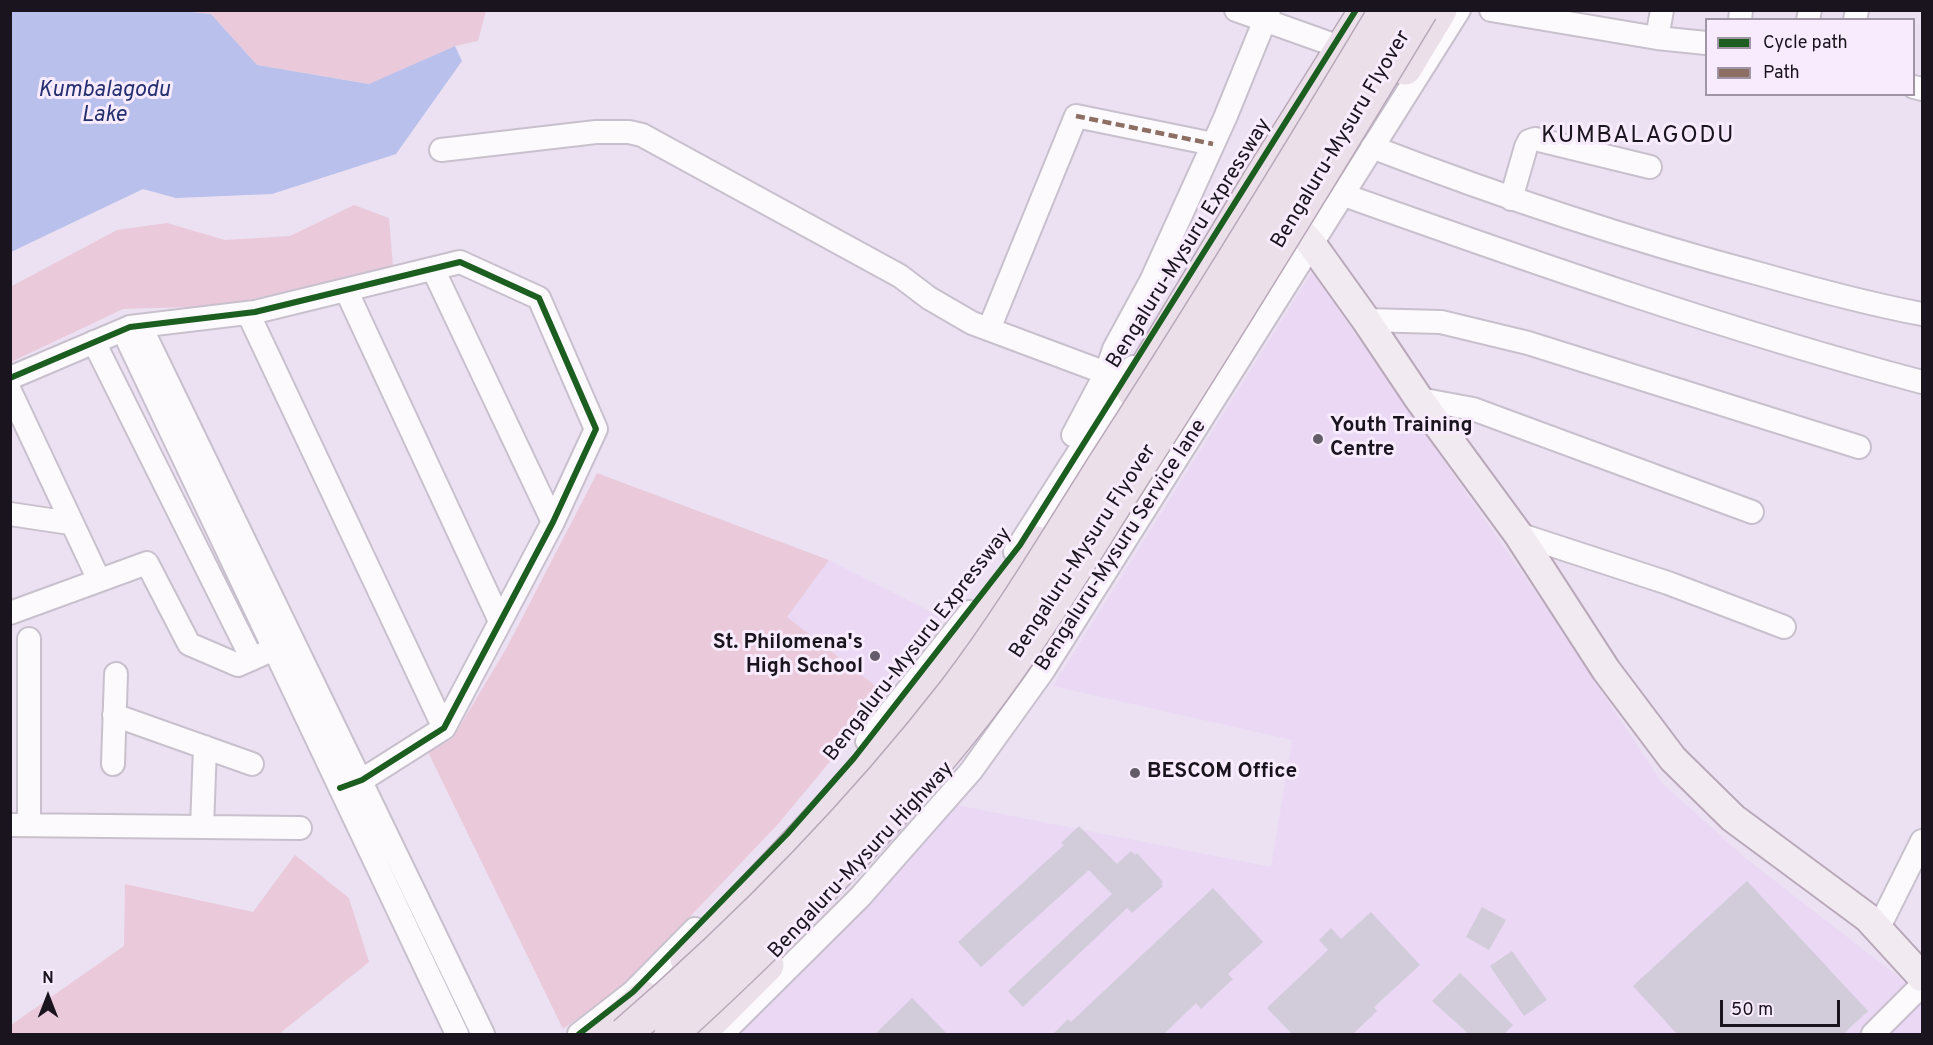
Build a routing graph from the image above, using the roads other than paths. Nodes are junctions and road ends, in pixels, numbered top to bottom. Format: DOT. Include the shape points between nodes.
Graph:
graph roads {
  1 [pos="1236,10"];
  2 [pos="1356,10"];
  3 [pos="1366,10"];
  4 [pos="1386,10"];
  5 [pos="1421,10"];
  6 [pos="1440,10"];
  7 [pos="1460,10"];
  8 [pos="1491,10"];
  9 [pos="1662,10"];
  10 [pos="1267,16"];
  11 [pos="1589,18"];
  12 [pos="1657,38"];
  13 [pos="1705,44"];
  14 [pos="1334,45"];
  15 [pos="1213,144"];
  16 [pos="1372,147"];
  17 [pos="441,150"];
  18 [pos="1650,167"];
  19 [pos="1258,181"];
  20 [pos="1344,195"];
  21 [pos="1511,199"];
  22 [pos="1307,239"];
  23 [pos="433,269"];
  24 [pos="346,290"];
  25 [pos="248,313"];
  26 [pos="1923,314"];
  27 [pos="1366,320"];
  28 [pos="130,327"];
  29 [pos="989,329"];
  30 [pos="94,342"];
  31 [pos="1106,373"];
  32 [pos="10,378"];
  33 [pos="1923,381"];
  34 [pos="10,391"];
  35 [pos="1419,399"];
  36 [pos="1859,447"];
  37 [pos="1079,451"];
  38 [pos="1752,512"];
  39 [pos="10,514"];
  40 [pos="553,522"];
  41 [pos="70,523"];
  42 [pos="1518,534"];
  43 [pos="99,580"];
  44 [pos="10,613"];
  45 [pos="500,621"];
  46 [pos="1784,627"];
  47 [pos="29,639"];
  48 [pos="274,649"];
  49 [pos="252,659"];
  50 [pos="116,674"];
  51 [pos="114,715"];
  52 [pos="444,728"];
  53 [pos="205,747"];
  54 [pos="113,764"];
  55 [pos="252,764"];
  56 [pos="362,780"];
  57 [pos="340,788"];
  58 [pos="20,825"];
  59 [pos="202,827"];
  60 [pos="300,828"];
  61 [pos="792,838"];
  62 [pos="1923,841"];
  63 [pos="852,891"];
  64 [pos="1878,929"];
  65 [pos="1923,977"];
  66 [pos="1923,986"];
  67 [pos="457,1035"];
  68 [pos="483,1035"];
  69 [pos="579,1035"];
  70 [pos="602,1035"];
  71 [pos="625,1035"];
  72 [pos="671,1035"];
  73 [pos="698,1035"];
  74 [pos="722,1035"];
  75 [pos="1873,1035"];
  1 -- 10 [label="street"];
  2 -- 14 [label="street, Bengaluru-Mysuru Expressway"];
  3 -- 19 [label="highway, Bengaluru-Mysuru Expressway"];
  4 -- 71 [label="highway, bridge" via="1215,293 1029,585 957,688 844,822 707,960"];
  5 -- 72 [label="highway, Bengaluru-Mysuru Flyover, bridge" via="1242,305 1055,601 981,706 866,842"];
  6 -- 22 [label="highway, Bengaluru-Mysuru Highway"];
  7 -- 16 [label="street"];
  8 -- 11 [label="street"];
  9 -- 12 [label="street"];
  10 -- 14 [label="street"];
  10 -- 15 [label="street"];
  11 -- 12 [label="street"];
  12 -- 13 [label="street"];
  14 -- 37 [label="street, Bengaluru-Mysuru Expressway"];
  15 -- 29 [label="street" via="1076,116"];
  15 -- 31 [label="street" via="1151,281 1114,348"];
  16 -- 20 [label="street"];
  16 -- 21 [label="street"];
  17 -- 29 [label="street" via="611,131 642,135"];
  18 -- 21 [label="street" via="1535,139 1526,147"];
  19 -- 22 [label="main road"];
  19 -- 61 [label="highway, Bengaluru-Mysuru Expressway" via="1147,368 999,599 916,710"];
  20 -- 22 [label="street"];
  20 -- 33 [label="street" via="1808,352"];
  21 -- 26 [label="street" via="1658,247"];
  22 -- 27 [label="main road"];
  22 -- 63 [label="highway, Bengaluru-Mysuru Highway" via="1024,671"];
  23 -- 24 [label="street"];
  23 -- 40 [label="street"];
  23 -- 40 [label="street" via="460,262 538,298 596,429"];
  24 -- 25 [label="street"];
  24 -- 45 [label="street"];
  25 -- 28 [label="street"];
  25 -- 52 [label="street"];
  27 -- 35 [label="main road"];
  27 -- 36 [label="street" via="1441,322 1528,343"];
  28 -- 30 [label="street"];
  28 -- 48 [label="street" via="128,340"];
  28 -- 56 [label="street" via="143,331"];
  29 -- 31 [label="street"];
  30 -- 32 [label="street"];
  30 -- 49 [label="street"];
  31 -- 37 [label="street" via="1069,444"];
  34 -- 41 [label="street"];
  35 -- 38 [label="street" via="1473,409"];
  35 -- 42 [label="main road"];
  37 -- 61 [label="street, Bengaluru-Mysuru Expressway" via="991,586"];
  39 -- 41 [label="street"];
  40 -- 45 [label="street"];
  41 -- 43 [label="street"];
  42 -- 46 [label="street" via="1668,583"];
  42 -- 64 [label="main road" via="1606,670 1673,759 1732,818"];
  43 -- 44 [label="street"];
  43 -- 49 [label="street" via="147,563 189,644 238,665"];
  45 -- 52 [label="street"];
  47 -- 58 [label="street"];
  48 -- 49 [label="street"];
  48 -- 57 [label="street"];
  50 -- 51 [label="street"];
  51 -- 53 [label="street"];
  51 -- 54 [label="street"];
  52 -- 56 [label="street"];
  53 -- 55 [label="street"];
  53 -- 59 [label="street"];
  56 -- 57 [label="street"];
  56 -- 68 [label="street"];
  57 -- 67 [label="street"];
  58 -- 59 [label="street"];
  59 -- 60 [label="street"];
  61 -- 63 [label="street"];
  61 -- 69 [label="street, Bengaluru-Mysuru Expressway" via="633,992"];
  61 -- 70 [label="highway, Bengaluru-Mysuru Expressway" via="670,976"];
  62 -- 64 [label="street"];
  63 -- 73 [label="highway, Bengaluru-Mysuru Highway"];
  63 -- 74 [label="street"];
  64 -- 65 [label="main road"];
  66 -- 75 [label="street"];
}
